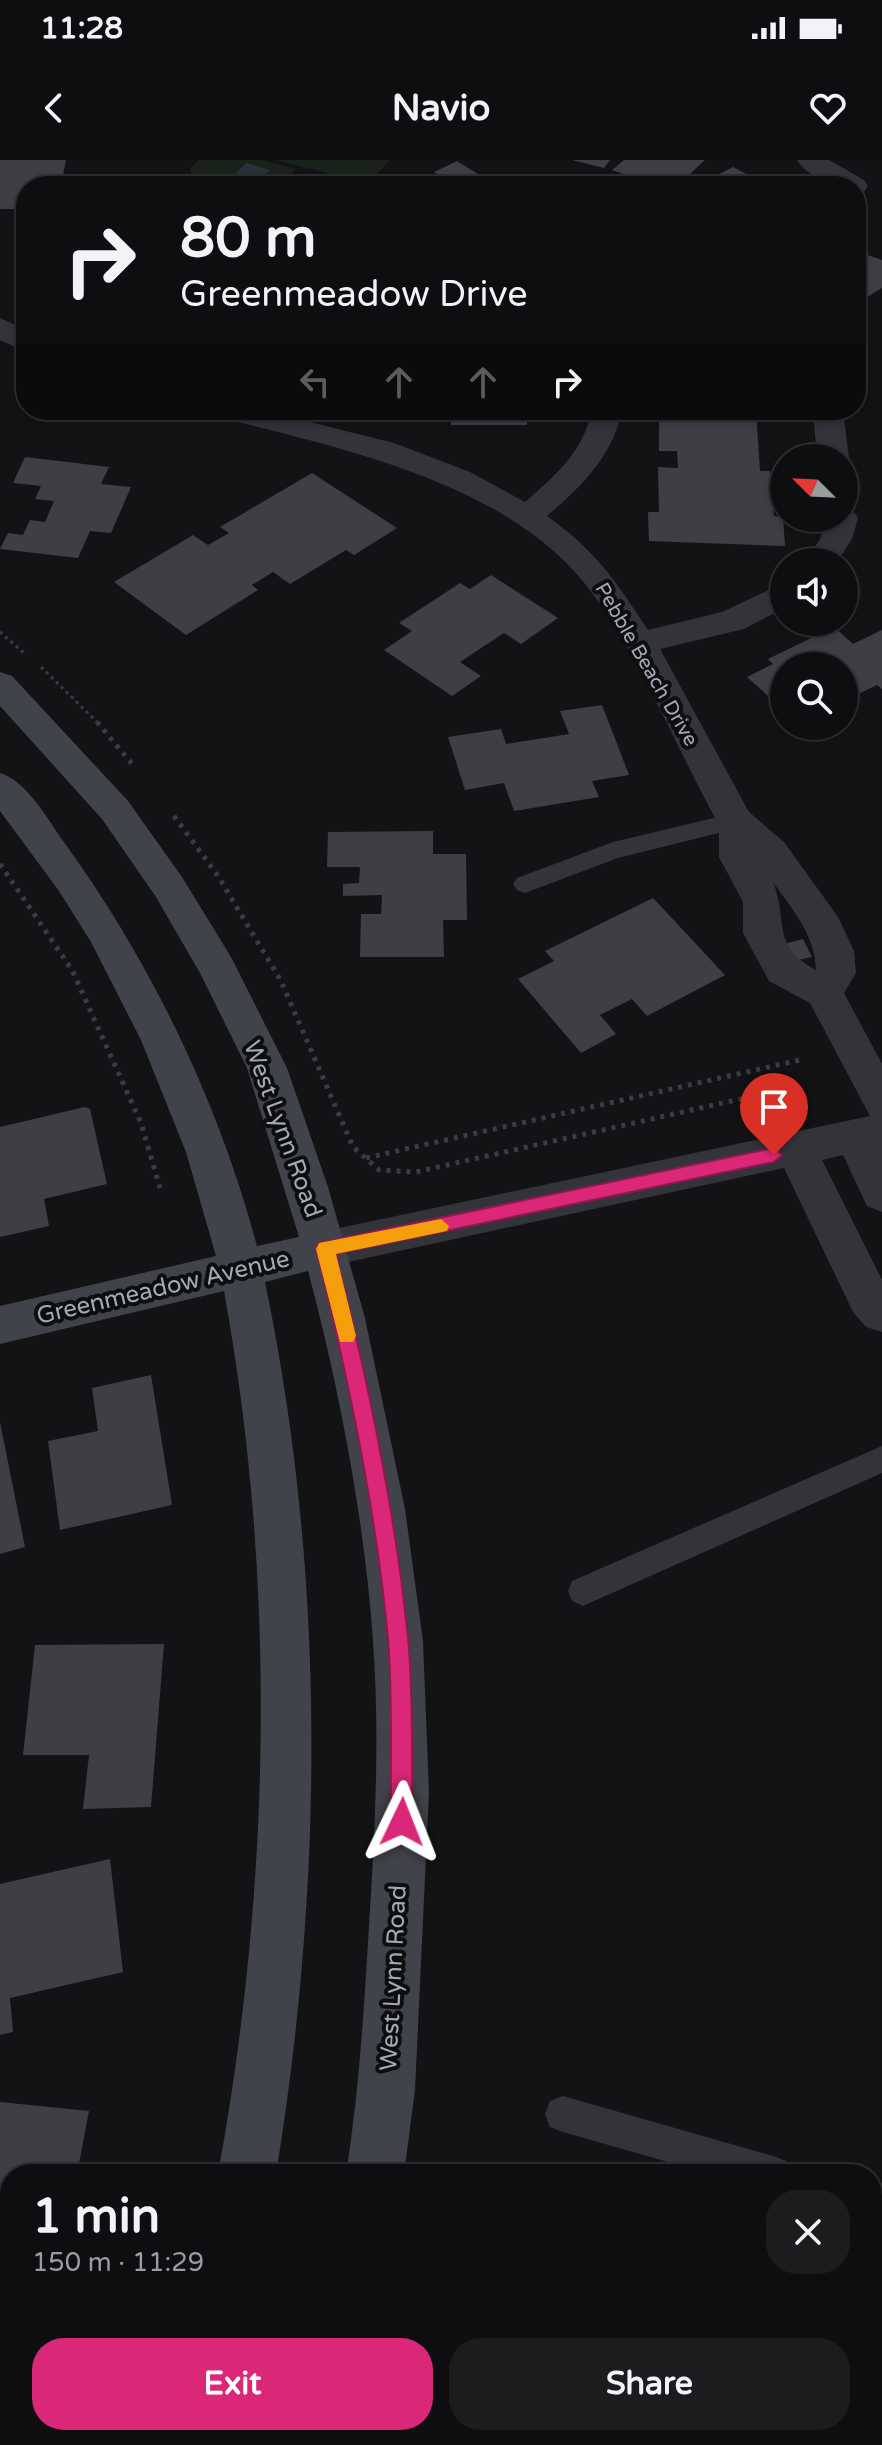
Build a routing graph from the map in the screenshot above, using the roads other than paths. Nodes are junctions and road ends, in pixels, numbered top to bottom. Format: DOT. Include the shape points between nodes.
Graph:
graph roads {
  1 [pos="810,160"];
  2 [pos="837,176"];
  3 [pos="264,420"];
  4 [pos="606,420"];
  5 [pos="829,420"];
  6 [pos="832,444"];
  7 [pos="527,517"];
  8 [pos="770,601"];
  9 [pos="640,643"];
  10 [pos="0,684"];
  11 [pos="0,786"];
  12 [pos="735,821"];
  13 [pos="525,884"];
  14 [pos="812,907"];
  15 [pos="761,922"];
  16 [pos="824,992"];
  17 [pos="882,1103"];
  18 [pos="868,1134"];
  19 [pos="796,1150"];
  20 [pos="882,1194"];
  21 [pos="325,1249"];
  22 [pos="241,1269"];
  23 [pos="882,1313"];
  24 [pos="0,1325"];
  25 [pos="882,1459"];
  26 [pos="583,1591"];
  27 [pos="563,2114"];
  28 [pos="249,2164"];
  29 [pos="376,2164"];
  30 [pos="738,2164"];
  1 -- 2 [label="street"];
  3 -- 7 [label="street, Pebble Beach Drive" via="383,450 459,479"];
  4 -- 7 [label="street" via="588,458"];
  5 -- 6 [label="street"];
  7 -- 9 [label="street, Pebble Beach Drive" via="597,577"];
  8 -- 9 [label="street" via="732,621"];
  9 -- 12 [label="street, Pebble Beach Drive"];
  10 -- 21 [label="main road, West Lynn Road" via="115,810 217,968 267,1068"];
  11 -- 22 [label="main road" via="84,899 129,979 174,1070 226,1209"];
  12 -- 13 [label="lane" via="613,851"];
  12 -- 14 [label="street, Pebble Beach Drive" via="771,852"];
  12 -- 15 [label="street, Pebble Beach Drive" via="738,857 762,902"];
  14 -- 15 [label="street" via="784,901"];
  14 -- 16 [label="street, Pebble Beach Drive" via="835,951 836,973"];
  15 -- 16 [label="street, Pebble Beach Drive" via="783,970"];
  16 -- 17 [label="street"];
  18 -- 19 [label="street"];
  18 -- 20 [label="street"];
  19 -- 21 [label="street"];
  19 -- 23 [label="street" via="869,1299"];
  21 -- 22 [label="main road, Greenmeadow Avenue"];
  21 -- 29 [label="main road, West Lynn Road" via="381,1509 398,1641 403,1792 387,2090"];
  22 -- 24 [label="main road, Greenmeadow Avenue"];
  22 -- 28 [label="main road" via="270,1438 281,1545 286,1707 269,2035"];
  25 -- 26 [label="lane"];
  27 -- 30 [label="lane"];
}
